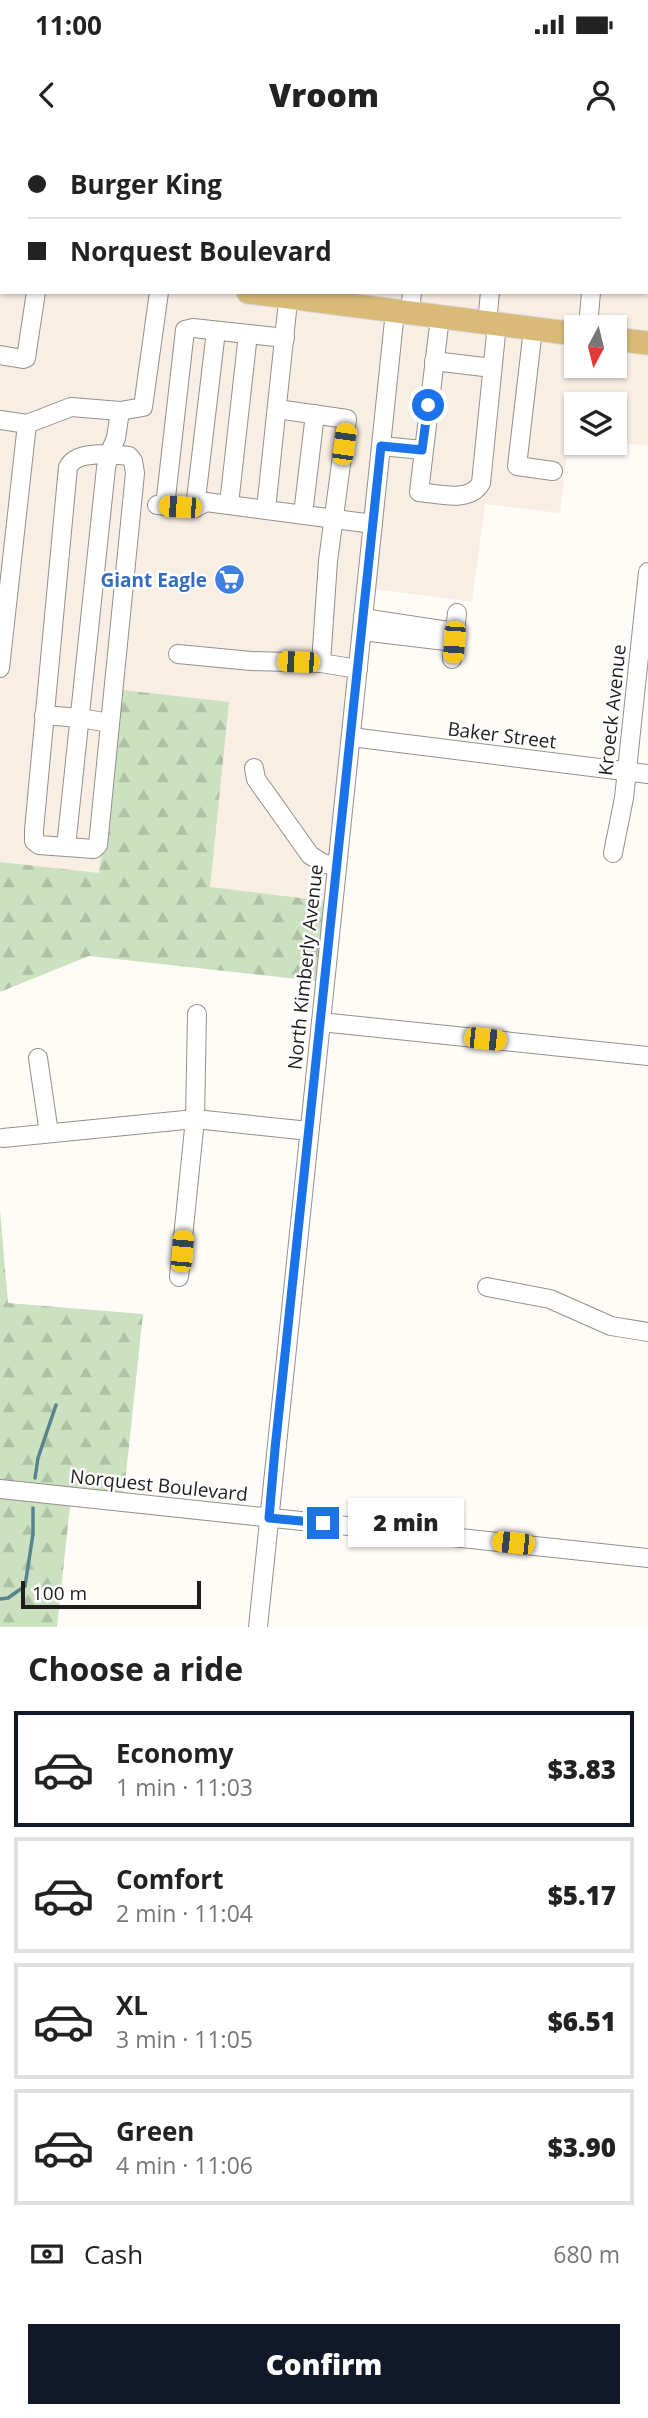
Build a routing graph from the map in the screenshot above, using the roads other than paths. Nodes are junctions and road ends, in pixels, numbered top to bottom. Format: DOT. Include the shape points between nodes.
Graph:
graph roads {
  1 [pos="36,294"];
  2 [pos="159,294"];
  3 [pos="490,294"];
  4 [pos="591,294"];
  5 [pos="289,295"];
  6 [pos="350,299"];
  7 [pos="393,304"];
  8 [pos="589,315"];
  9 [pos="440,317"];
  10 [pos="492,323"];
  11 [pos="533,328"];
  12 [pos="216,331"];
  13 [pos="564,332"];
  14 [pos="248,334"];
  15 [pos="285,338"];
  16 [pos="627,341"];
  17 [pos="648,343"];
  18 [pos="0,355"];
  19 [pos="434,361"];
  20 [pos="492,368"];
  21 [pos="277,409"];
  22 [pos="120,411"];
  23 [pos="315,414"];
  24 [pos="0,420"];
  25 [pos="27,424"];
  26 [pos="381,446"];
  27 [pos="422,450"];
  28 [pos="109,454"];
  29 [pos="553,471"];
  30 [pos="229,504"];
  31 [pos="195,508"];
  32 [pos="266,509"];
  33 [pos="303,514"];
  34 [pos="334,519"];
  35 [pos="373,524"];
  36 [pos="6,551"];
  37 [pos="648,572"];
  38 [pos="457,613"];
  39 [pos="362,624"];
  40 [pos="178,654"];
  41 [pos="321,663"];
  42 [pos="0,668"];
  43 [pos="358,669"];
  44 [pos="44,715"];
  45 [pos="80,718"];
  46 [pos="110,723"];
  47 [pos="351,737"];
  48 [pos="254,768"];
  49 [pos="626,771"];
  50 [pos="648,774"];
  51 [pos="66,847"];
  52 [pos="613,853"];
  53 [pos="337,865"];
  54 [pos="197,1014"];
  55 [pos="321,1022"];
  56 [pos="648,1056"];
  57 [pos="38,1058"];
  58 [pos="195,1119"];
  59 [pos="310,1130"];
  60 [pos="50,1133"];
  61 [pos="3,1138"];
  62 [pos="179,1277"];
  63 [pos="487,1287"];
  64 [pos="648,1332"];
  65 [pos="0,1489"];
  66 [pos="269,1518"];
  67 [pos="648,1558"];
  68 [pos="258,1627"];
  1 -- 18 [label="street" via="26,358"];
  2 -- 22 [label="street" via="143,407"];
  3 -- 10 [label="street"];
  4 -- 8 [label="street"];
  5 -- 6 [label="main road"];
  5 -- 15 [label="street"];
  6 -- 7 [label="main road"];
  7 -- 9 [label="main road"];
  7 -- 26 [label="street, North Kimberly Avenue"];
  9 -- 10 [label="main road"];
  9 -- 19 [label="street"];
  10 -- 11 [label="main road"];
  10 -- 20 [label="street"];
  11 -- 13 [label="main road"];
  11 -- 29 [label="street" via="517,467"];
  12 -- 14 [label="street"];
  12 -- 31 [label="street"];
  12 -- 31 [label="street" via="193,328 183,336 161,506"];
  14 -- 15 [label="street"];
  14 -- 30 [label="street"];
  15 -- 21 [label="street"];
  16 -- 17 [label="main road"];
  19 -- 20 [label="street"];
  19 -- 27 [label="street"];
  20 -- 27 [label="street" via="481,482 476,491 467,495 419,492"];
  21 -- 23 [label="street"];
  21 -- 32 [label="street"];
  22 -- 25 [label="street" via="71,407"];
  22 -- 28 [label="street"];
  23 -- 33 [label="street"];
  23 -- 34 [label="street" via="347,419"];
  24 -- 25 [label="street"];
  25 -- 36 [label="street"];
  26 -- 27 [label="street"];
  26 -- 35 [label="street, North Kimberly Avenue"];
  28 -- 44 [label="street" via="79,457 68,467"];
  28 -- 45 [label="street"];
  28 -- 46 [label="street" via="129,456 135,474"];
  30 -- 31 [label="street" via="206,502"];
  30 -- 32 [label="street"];
  32 -- 33 [label="street"];
  33 -- 34 [label="street"];
  34 -- 35 [label="street"];
  34 -- 41 [label="street"];
  35 -- 39 [label="street, North Kimberly Avenue"];
  36 -- 42 [label="street"];
  37 -- 49 [label="street, Kroeck Avenue"];
  38 -- 39 [label="street" via="454,644"];
  39 -- 43 [label="street, North Kimberly Avenue"];
  40 -- 41 [label="street"];
  41 -- 43 [label="street"];
  43 -- 47 [label="street, North Kimberly Avenue"];
  44 -- 45 [label="street"];
  44 -- 51 [label="street" via="34,841"];
  45 -- 46 [label="street"];
  45 -- 51 [label="street"];
  46 -- 51 [label="street" via="98,845 94,849"];
  47 -- 49 [label="street, Baker Street"];
  47 -- 53 [label="street, North Kimberly Avenue"];
  48 -- 53 [label="street" via="256,779 310,855 324,864"];
  49 -- 50 [label="street, Baker Street"];
  49 -- 52 [label="street, Kroeck Avenue"];
  53 -- 55 [label="street, North Kimberly Avenue"];
  54 -- 58 [label="street"];
  55 -- 56 [label="street"];
  55 -- 59 [label="street, North Kimberly Avenue"];
  57 -- 60 [label="street"];
  58 -- 59 [label="street"];
  58 -- 60 [label="street"];
  58 -- 62 [label="street"];
  59 -- 66 [label="street, North Kimberly Avenue"];
  60 -- 61 [label="street"];
  63 -- 64 [label="street" via="550,1299 611,1326"];
  65 -- 66 [label="street, Norquest Boulevard"];
  66 -- 67 [label="street, Norquest Boulevard"];
  66 -- 68 [label="street, North Kimberly Avenue"];
}
